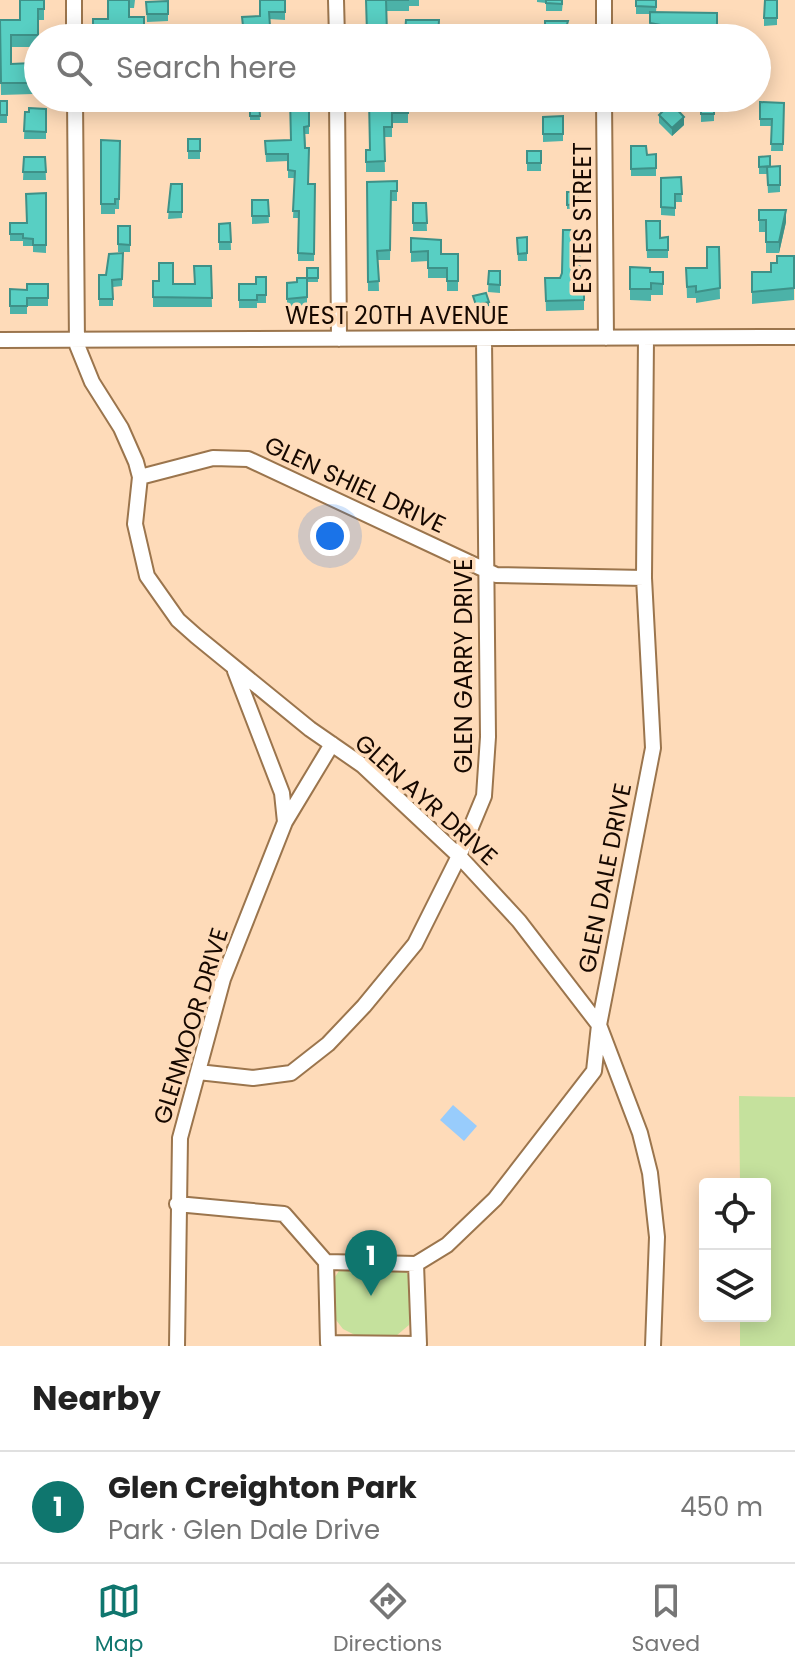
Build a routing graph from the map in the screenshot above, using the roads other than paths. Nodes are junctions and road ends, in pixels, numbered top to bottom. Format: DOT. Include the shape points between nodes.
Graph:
graph roads {
  1 [pos="74,0"];
  2 [pos="336,0"];
  3 [pos="604,0"];
  4 [pos="74,24"];
  5 [pos="337,24"];
  6 [pos="604,24"];
  7 [pos="75,112"];
  8 [pos="337,112"];
  9 [pos="604,112"];
  10 [pos="795,337"];
  11 [pos="606,338"];
  12 [pos="646,338"];
  13 [pos="339,339"];
  14 [pos="484,339"];
  15 [pos="0,340"];
  16 [pos="76,340"];
  17 [pos="140,477"];
  18 [pos="487,571"];
  19 [pos="644,578"];
  20 [pos="235,670"];
  21 [pos="332,744"];
  22 [pos="285,822"];
  23 [pos="459,856"];
  24 [pos="599,1025"];
  25 [pos="198,1072"];
  26 [pos="177,1204"];
  27 [pos="326,1262"];
  28 [pos="416,1264"];
  29 [pos="327,1344"];
  30 [pos="366,1345"];
  31 [pos="420,1345"];
  32 [pos="177,1346"];
  33 [pos="653,1346"];
  1 -- 4 [label="street"];
  2 -- 5 [label="street"];
  3 -- 6 [label="street"];
  7 -- 16 [label="street"];
  8 -- 13 [label="street"];
  9 -- 11 [label="street, ESTES STREET"];
  10 -- 12 [label="street, WEST 20TH AVENUE"];
  11 -- 12 [label="street, WEST 20TH AVENUE"];
  11 -- 14 [label="street, WEST 20TH AVENUE"];
  12 -- 19 [label="street, GLEN DALE DRIVE"];
  13 -- 14 [label="street, WEST 20TH AVENUE"];
  13 -- 16 [label="street, WEST 20TH AVENUE"];
  14 -- 18 [label="street, GLEN GARRY DRIVE"];
  15 -- 16 [label="street, WEST 20TH AVENUE"];
  16 -- 17 [label="street, GLEN AYR DRIVE" via="92,382 130,446"];
  17 -- 18 [label="street, GLEN SHIEL DRIVE" via="213,458 248,459"];
  17 -- 20 [label="street, GLEN AYR DRIVE" via="135,524 147,576 178,620"];
  18 -- 19 [label="street, GLEN SHIEL DRIVE" via="523,578"];
  18 -- 23 [label="street, GLEN GARRY DRIVE" via="484,796"];
  19 -- 24 [label="street, GLEN DALE DRIVE" via="653,748"];
  20 -- 21 [label="street, GLEN AYR DRIVE"];
  20 -- 22 [label="street" via="282,793"];
  21 -- 22 [label="street, GLENMOOR DRIVE"];
  21 -- 23 [label="street, GLEN AYR DRIVE"];
  22 -- 25 [label="street, GLENMOOR DRIVE" via="223,979"];
  23 -- 24 [label="street, GLEN AYR DRIVE" via="519,921"];
  23 -- 25 [label="street, GLEN GARRY DRIVE" via="415,944 328,1044 291,1073 273,1077"];
  24 -- 28 [label="street, GLEN DALE DRIVE" via="594,1071 495,1199 447,1245"];
  24 -- 33 [label="street, GLEN AYR DRIVE" via="632,1108 650,1173 657,1237"];
  25 -- 26 [label="street, GLENMOOR DRIVE" via="180,1138"];
  26 -- 27 [label="street" via="284,1214"];
  26 -- 32 [label="street, GLENMOOR DRIVE"];
  27 -- 28 [label="street"];
  27 -- 29 [label="street"];
  28 -- 31 [label="street"];
  29 -- 30 [label="street"];
  30 -- 31 [label="street"];
}
